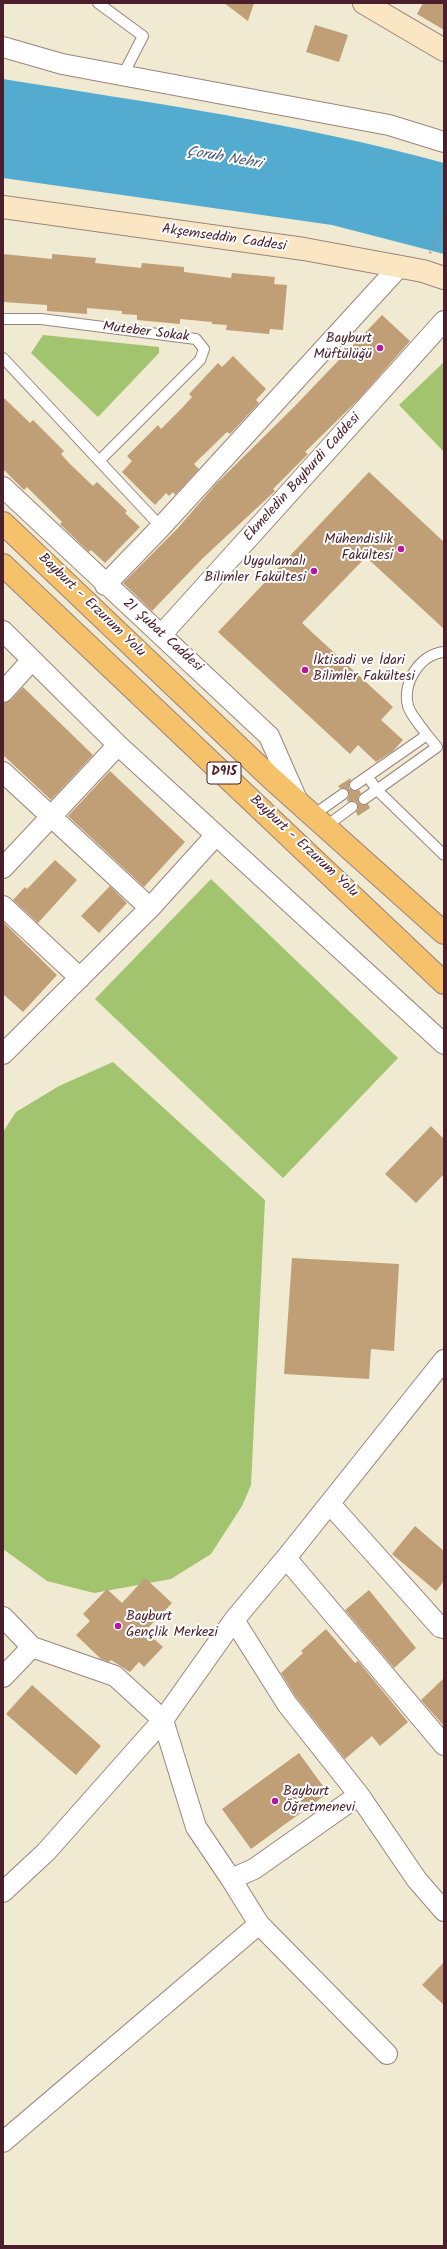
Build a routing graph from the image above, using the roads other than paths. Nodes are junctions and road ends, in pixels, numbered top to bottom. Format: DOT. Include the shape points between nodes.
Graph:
graph roads {
  1 [pos="98,3"];
  2 [pos="364,3"];
  3 [pos="3,47"];
  4 [pos="444,50"];
  5 [pos="123,75"];
  6 [pos="444,140"];
  7 [pos="3,207"];
  8 [pos="398,268"];
  9 [pos="444,278"];
  10 [pos="3,319"];
  11 [pos="444,321"];
  12 [pos="3,358"];
  13 [pos="100,460"];
  14 [pos="3,487"];
  15 [pos="3,523"];
  16 [pos="161,527"];
  17 [pos="3,565"];
  18 [pos="105,585"];
  19 [pos="3,632"];
  20 [pos="162,634"];
  21 [pos="444,652"];
  22 [pos="32,660"];
  23 [pos="3,692"];
  24 [pos="428,735"];
  25 [pos="118,745"];
  26 [pos="3,772"];
  27 [pos="368,777"];
  28 [pos="355,785"];
  29 [pos="377,790"];
  30 [pos="343,794"];
  31 [pos="364,799"];
  32 [pos="352,807"];
  33 [pos="312,815"];
  34 [pos="51,816"];
  35 [pos="216,835"];
  36 [pos="444,855"];
  37 [pos="3,868"];
  38 [pos="3,906"];
  39 [pos="150,908"];
  40 [pos="444,933"];
  41 [pos="80,978"];
  42 [pos="444,983"];
  43 [pos="444,1044"];
  44 [pos="5,1048"];
  45 [pos="444,1360"];
  46 [pos="330,1504"];
  47 [pos="286,1558"];
  48 [pos="3,1617"];
  49 [pos="234,1620"];
  50 [pos="444,1628"];
  51 [pos="32,1647"];
  52 [pos="3,1677"];
  53 [pos="163,1720"];
  54 [pos="444,1745"];
  55 [pos="359,1795"];
  56 [pos="231,1879"];
  57 [pos="3,1892"];
  58 [pos="444,1911"];
  59 [pos="259,1924"];
  60 [pos="387,2054"];
  61 [pos="3,2142"];
  1 -- 5 [label="lane" via="143,36"];
  2 -- 4 [label="street"];
  3 -- 5 [label="street" via="62,64"];
  5 -- 6 [label="street" via="389,125"];
  7 -- 8 [label="street, Akşemseddin Caddesi" via="304,250"];
  8 -- 9 [label="street, Akşemseddin Caddesi" via="424,271"];
  8 -- 16 [label="street"];
  10 -- 13 [label="lane, Muteber Sokak" via="41,320 196,338 204,349 200,360"];
  11 -- 20 [label="street, Ekmeledin Bayburdi Caddesi"];
  12 -- 13 [label="lane"];
  13 -- 16 [label="lane"];
  14 -- 18 [label="street, 21 Şubat Caddesi"];
  15 -- 33 [label="highway, Bayburt - Erzurum Yolu / D915"];
  16 -- 18 [label="street"];
  17 -- 42 [label="highway, Bayburt - Erzurum Yolu / D915"];
  18 -- 20 [label="street, 21 Şubat Caddesi"];
  19 -- 22 [label="street"];
  20 -- 33 [label="street, 21 Şubat Caddesi" via="269,736"];
  21 -- 24 [label="lane" via="437,653 420,665 408,686 408,707"];
  22 -- 23 [label="street"];
  22 -- 25 [label="street"];
  24 -- 27 [label="lane"];
  24 -- 29 [label="lane" via="437,747"];
  25 -- 34 [label="street"];
  25 -- 35 [label="street"];
  26 -- 34 [label="street"];
  27 -- 28 [label="lane"];
  27 -- 29 [label="lane"];
  29 -- 31 [label="lane"];
  29 -- 36 [label="lane"];
  30 -- 33 [label="lane"];
  32 -- 33 [label="lane"];
  33 -- 40 [label="highway, Bayburt - Erzurum Yolu / D915"];
  34 -- 37 [label="street"];
  34 -- 39 [label="street"];
  35 -- 39 [label="street"];
  35 -- 43 [label="street"];
  38 -- 41 [label="street"];
  39 -- 41 [label="street"];
  41 -- 44 [label="street"];
  45 -- 46 [label="street"];
  46 -- 47 [label="street"];
  46 -- 50 [label="street" via="440,1627"];
  47 -- 49 [label="street"];
  47 -- 54 [label="street"];
  48 -- 51 [label="street"];
  49 -- 53 [label="street"];
  49 -- 55 [label="street" via="287,1704"];
  51 -- 52 [label="street"];
  51 -- 53 [label="street" via="115,1676"];
  53 -- 56 [label="street" via="196,1827"];
  53 -- 57 [label="street" via="46,1852"];
  55 -- 56 [label="street" via="254,1869"];
  55 -- 58 [label="street" via="417,1880"];
  56 -- 59 [label="street"];
  59 -- 60 [label="street"];
  59 -- 61 [label="street"];
}
